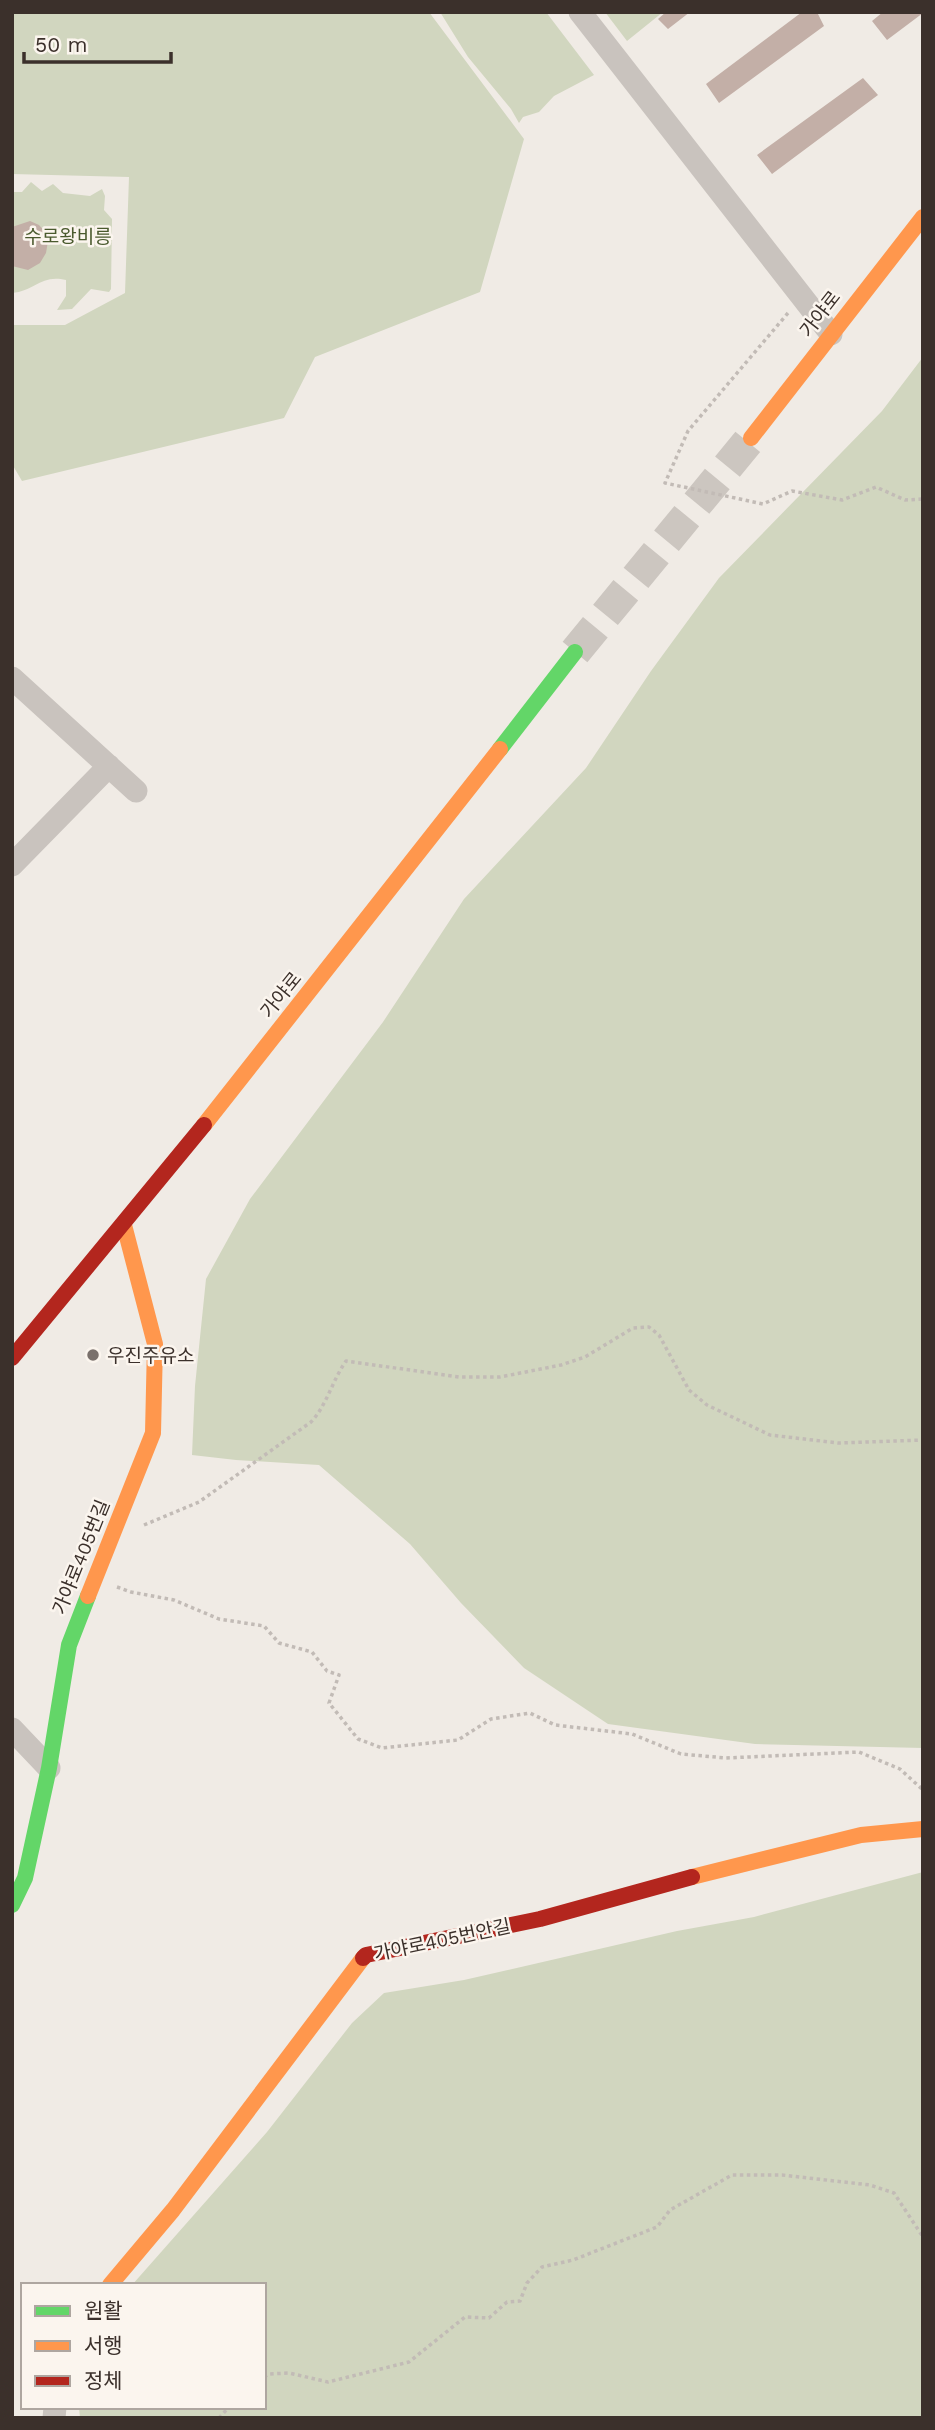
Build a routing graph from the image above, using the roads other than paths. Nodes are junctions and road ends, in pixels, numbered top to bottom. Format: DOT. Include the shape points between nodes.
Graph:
graph roads {
  1 [pos="580,12"];
  2 [pos="923,217"];
  3 [pos="831,334"];
  4 [pos="751,438"];
  5 [pos="575,652"];
  6 [pos="12,678"];
  7 [pos="109,766"];
  8 [pos="136,791"];
  9 [pos="12,865"];
  10 [pos="124,1225"];
  11 [pos="12,1358"];
  12 [pos="12,1729"];
  13 [pos="49,1768"];
  14 [pos="923,1829"];
  15 [pos="12,1905"];
  16 [pos="112,2283"];
  1 -- 3 [label="street"];
  2 -- 3 [label="street, 가야로"];
  3 -- 4 [label="street, 가야로"];
  5 -- 10 [label="street, 가야로"];
  6 -- 7 [label="street"];
  7 -- 8 [label="street"];
  7 -- 9 [label="street"];
  10 -- 11 [label="street, 가야로"];
  10 -- 13 [label="street, 가야로405번길" via="155,1344 153,1433 69,1645"];
  12 -- 13 [label="street"];
  13 -- 15 [label="street, 가야로405번길" via="25,1878"];
  14 -- 16 [label="street, 가야로405번안길" via="861,1835 540,1919 366,1955 173,2210"];
}
